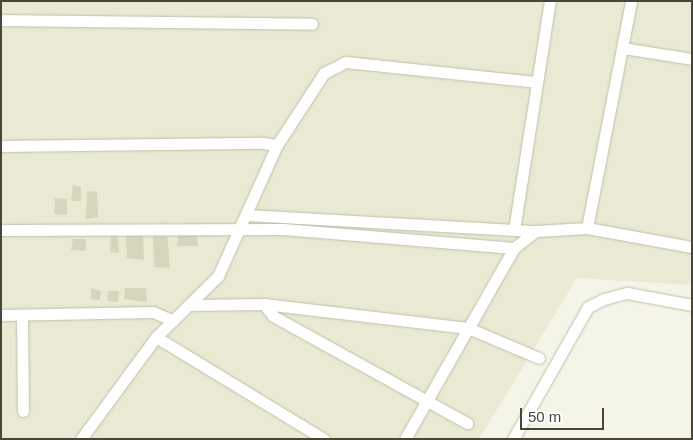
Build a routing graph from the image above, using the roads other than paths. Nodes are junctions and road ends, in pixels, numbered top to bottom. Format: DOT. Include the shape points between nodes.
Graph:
graph roads {
  1 [pos="550,1"];
  2 [pos="631,1"];
  3 [pos="1,20"];
  4 [pos="312,24"];
  5 [pos="623,48"];
  6 [pos="692,59"];
  7 [pos="537,82"];
  8 [pos="277,145"];
  9 [pos="1,146"];
  10 [pos="246,215"];
  11 [pos="587,228"];
  12 [pos="1,230"];
  13 [pos="239,230"];
  14 [pos="514,230"];
  15 [pos="536,231"];
  16 [pos="692,247"];
  17 [pos="514,248"];
  18 [pos="264,304"];
  19 [pos="191,305"];
  20 [pos="692,305"];
  21 [pos="1,316"];
  22 [pos="22,316"];
  23 [pos="172,320"];
  24 [pos="468,328"];
  25 [pos="156,337"];
  26 [pos="539,358"];
  27 [pos="428,399"];
  28 [pos="23,411"];
  29 [pos="467,423"];
  30 [pos="306,428"];
  31 [pos="80,439"];
  32 [pos="300,439"];
  33 [pos="324,439"];
  34 [pos="405,439"];
  35 [pos="513,439"];
  1 -- 7 [label="street"];
  2 -- 5 [label="street"];
  3 -- 4 [label="street"];
  5 -- 6 [label="street"];
  5 -- 11 [label="street"];
  7 -- 8 [label="street" via="346,62 324,73 314,83"];
  7 -- 14 [label="street"];
  8 -- 9 [label="street"];
  8 -- 10 [label="street"];
  10 -- 13 [label="street"];
  10 -- 14 [label="street"];
  11 -- 15 [label="street"];
  11 -- 16 [label="street"];
  12 -- 13 [label="street"];
  13 -- 17 [label="street" via="283,229"];
  13 -- 19 [label="street" via="218,276"];
  14 -- 15 [label="street"];
  15 -- 17 [label="street"];
  17 -- 24 [label="street"];
  18 -- 19 [label="street"];
  18 -- 24 [label="street"];
  18 -- 27 [label="street" via="273,316"];
  19 -- 23 [label="street"];
  20 -- 35 [label="street" via="627,293 588,307"];
  21 -- 22 [label="street"];
  22 -- 23 [label="street" via="153,312"];
  22 -- 28 [label="street"];
  23 -- 25 [label="street"];
  24 -- 26 [label="street"];
  24 -- 27 [label="street"];
  25 -- 30 [label="street"];
  25 -- 31 [label="street"];
  27 -- 29 [label="street"];
  27 -- 34 [label="street"];
  30 -- 32 [label="street"];
  30 -- 33 [label="street"];
}
